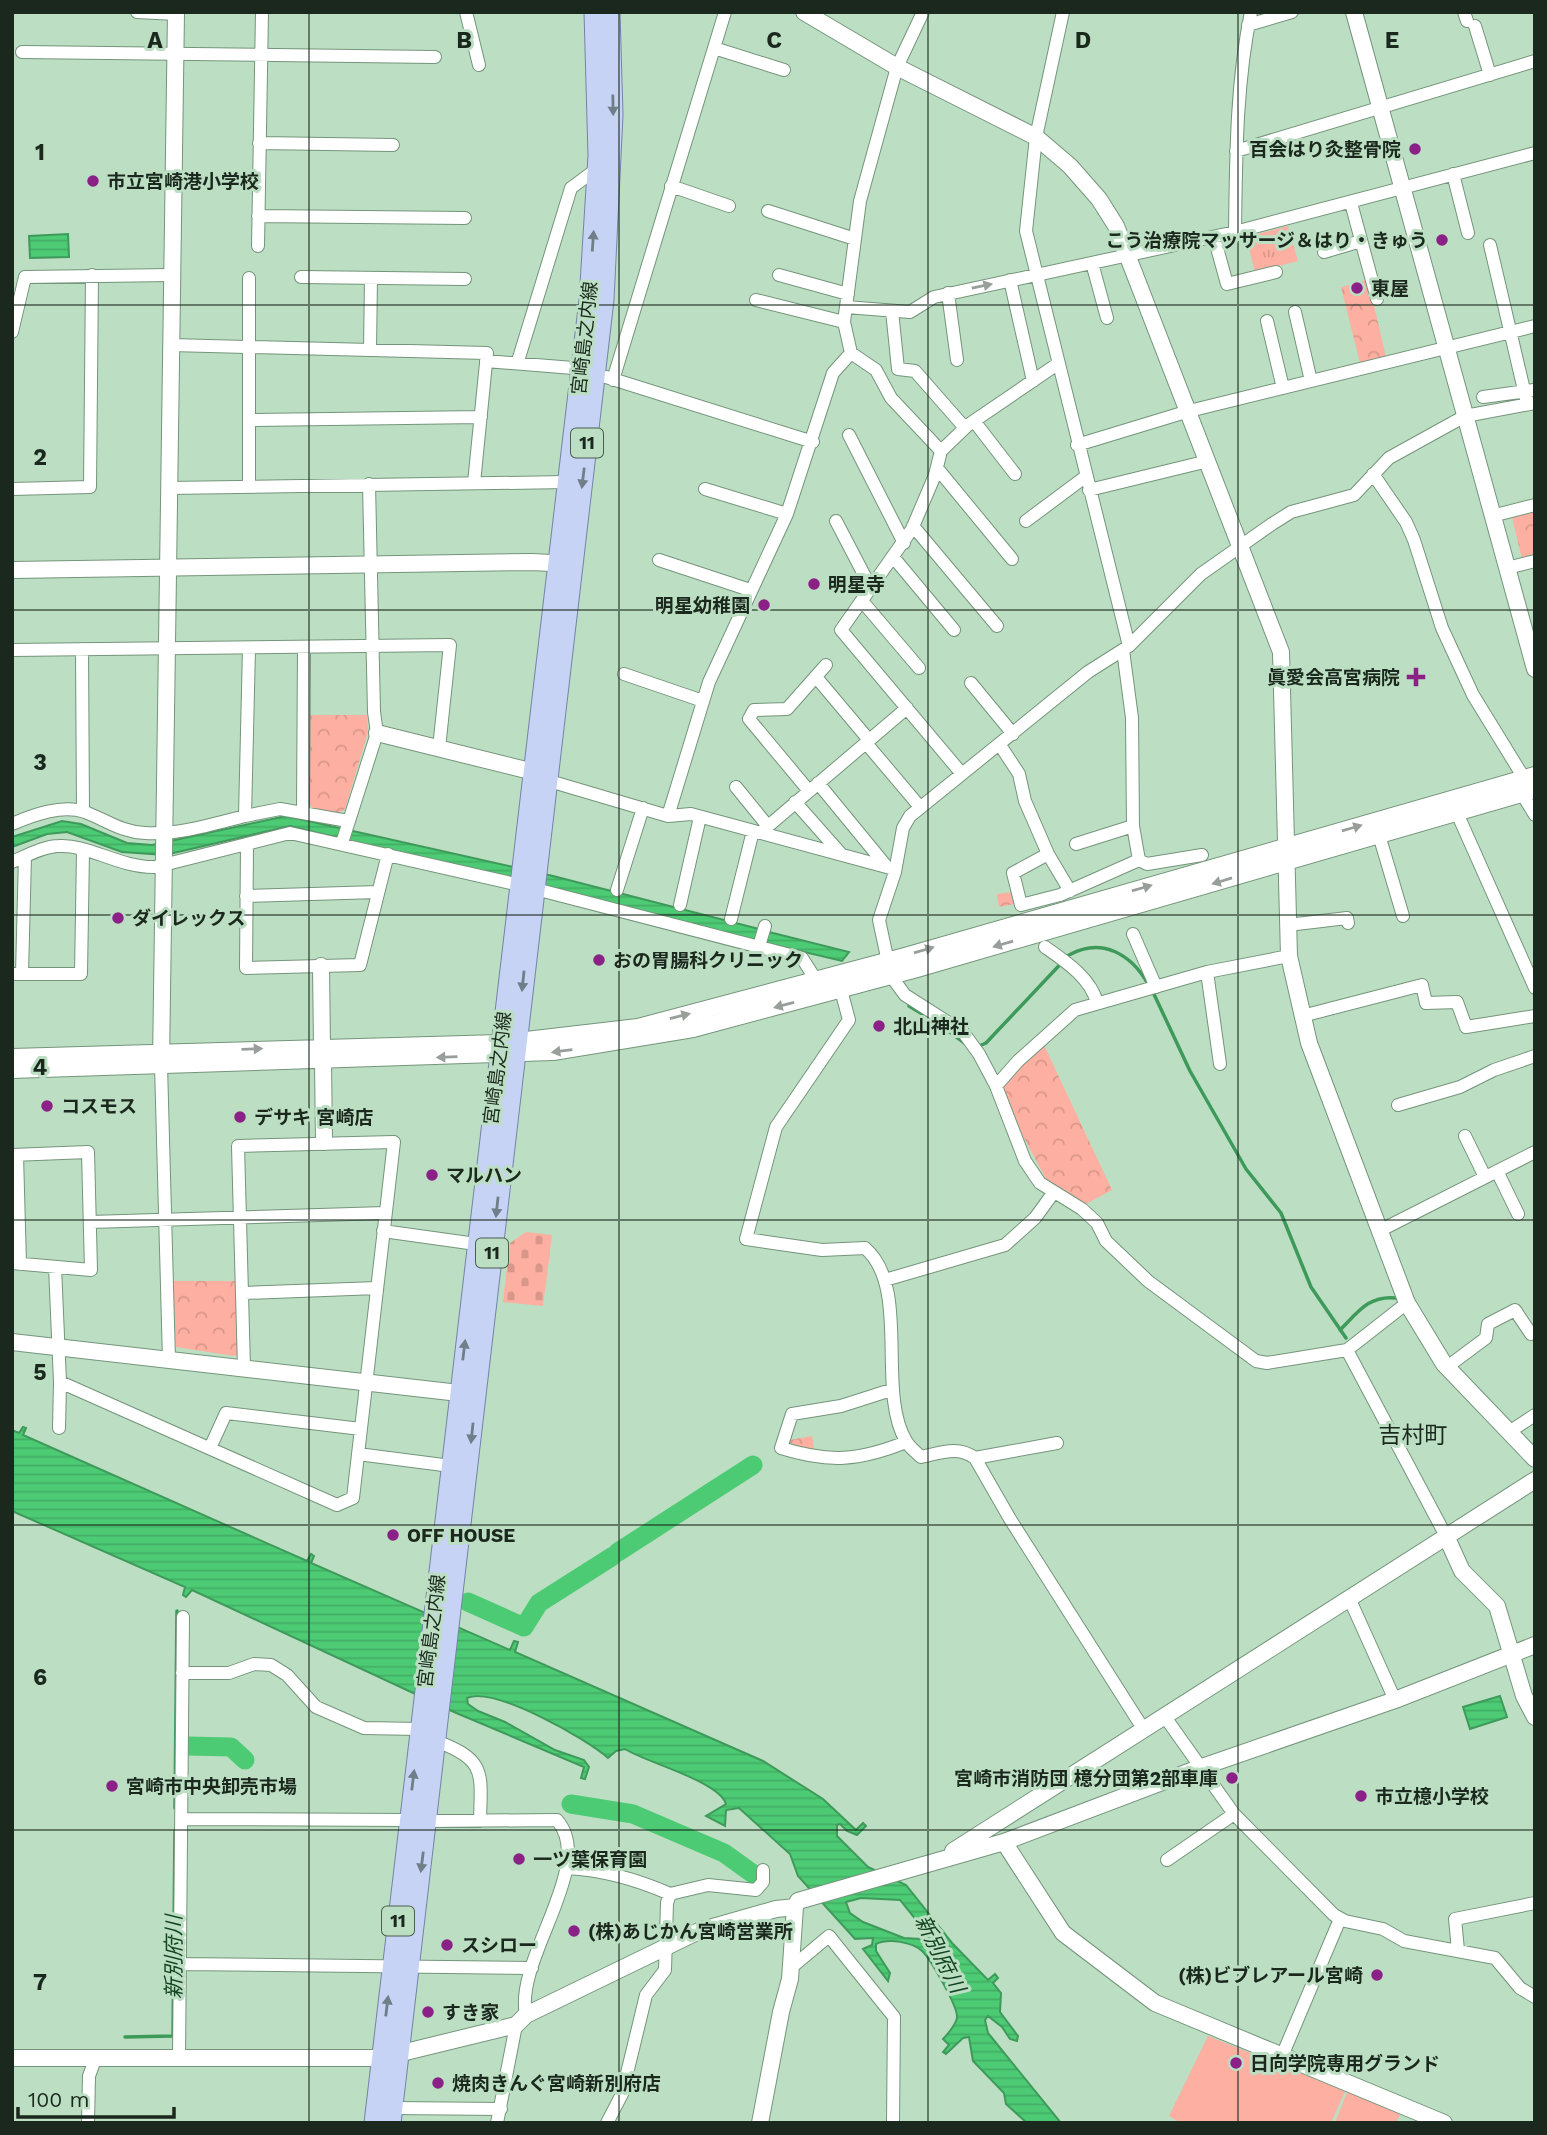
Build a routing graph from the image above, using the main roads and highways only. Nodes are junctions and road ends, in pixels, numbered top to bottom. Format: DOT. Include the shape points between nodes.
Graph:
graph roads {
  1 [pos="594,12"];
  2 [pos="610,12"];
  3 [pos="597,373"];
  4 [pos="566,564"];
  5 [pos="507,1048"];
  6 [pos="442,1615"];
  7 [pos="390,2056"];
  8 [pos="392,2115"];
  9 [pos="374,2123"];
  3 -- 1 [label="main road, 宮崎島之内線 / 11, one-way"];
  2 -- 3 [label="main road, 宮崎島之内線 / 11, one-way" via="610,221"];
  3 -- 4 [label="main road, 宮崎島之内線 / 11, one-way"];
  3 -- 4 [label="main road, 宮崎島之内線 / 11" via="567,482"];
  4 -- 5 [label="main road, 宮崎島之内線 / 11"];
  5 -- 6 [label="main road, 宮崎島之内線 / 11, one-way"];
  6 -- 5 [label="main road, 宮崎島之内線 / 11, one-way" via="459,1393"];
  6 -- 7 [label="main road, 宮崎島之内線 / 11"];
  7 -- 8 [label="main road, 宮崎島之内線 / 11"];
  7 -- 9 [label="main road, 宮崎島之内線 / 11"];
}
